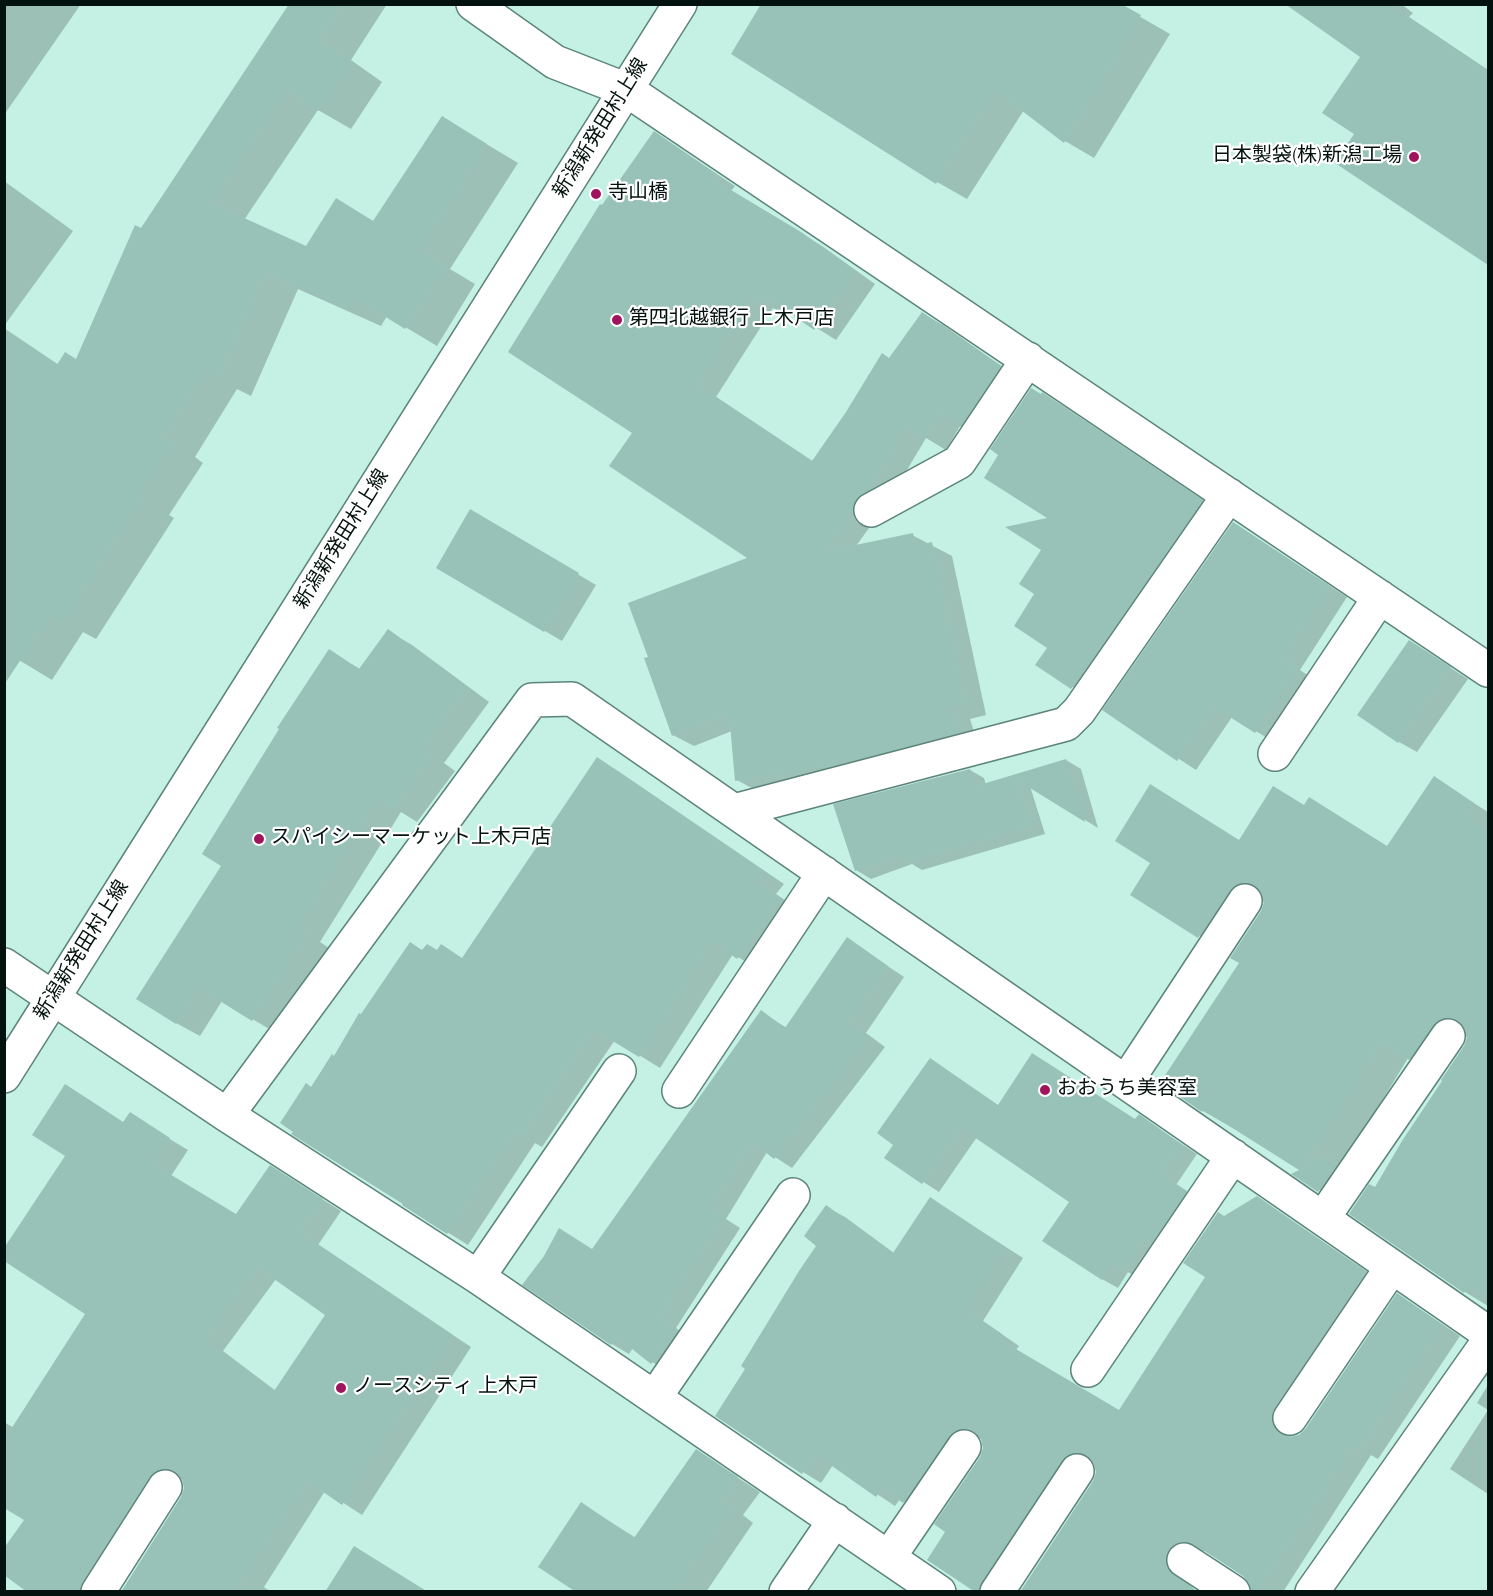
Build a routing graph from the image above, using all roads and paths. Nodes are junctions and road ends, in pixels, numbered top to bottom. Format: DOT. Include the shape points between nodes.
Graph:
graph roads {
  1 [pos="472,4"];
  2 [pos="680,4"];
  3 [pos="627,90"];
  4 [pos="1028,359"];
  5 [pos="1229,495"];
  6 [pos="871,510"];
  7 [pos="1380,597"];
  8 [pos="1488,670"];
  9 [pos="1275,754"];
  10 [pos="734,811"];
  11 [pos="824,873"];
  12 [pos="1245,901"];
  13 [pos="4,965"];
  14 [pos="53,999"];
  15 [pos="1448,1036"];
  16 [pos="619,1071"];
  17 [pos="4,1076"];
  18 [pos="1126,1083"];
  19 [pos="679,1091"];
  20 [pos="227,1115"];
  21 [pos="1233,1156"];
  22 [pos="793,1195"];
  23 [pos="1323,1218"];
  24 [pos="1392,1267"];
  25 [pos="477,1276"];
  26 [pos="1488,1333"];
  27 [pos="1488,1342"];
  28 [pos="1088,1370"];
  29 [pos="655,1397"];
  30 [pos="1290,1418"];
  31 [pos="964,1447"];
  32 [pos="1077,1471"];
  33 [pos="165,1486"];
  34 [pos="835,1520"];
  35 [pos="889,1557"];
  36 [pos="1184,1560"];
  37 [pos="98,1592"];
  38 [pos="786,1592"];
  39 [pos="939,1592"];
  40 [pos="997,1592"];
  41 [pos="1233,1592"];
  42 [pos="1312,1592"];
  1 -- 3 [label="street" via="555,62"];
  2 -- 3 [label="street, 新潟新発田村上線"];
  3 -- 4 [label="street"];
  3 -- 14 [label="street, 新潟新発田村上線"];
  4 -- 5 [label="street"];
  4 -- 6 [label="street" via="959,462"];
  5 -- 7 [label="street"];
  5 -- 10 [label="street" via="1066,724"];
  7 -- 8 [label="street"];
  7 -- 9 [label="street"];
  10 -- 11 [label="street"];
  10 -- 20 [label="street" via="572,699 532,700"];
  11 -- 18 [label="street"];
  11 -- 19 [label="street"];
  12 -- 18 [label="street"];
  13 -- 14 [label="street"];
  14 -- 17 [label="street, 新潟新発田村上線"];
  14 -- 20 [label="street"];
  15 -- 23 [label="street"];
  16 -- 25 [label="street"];
  18 -- 21 [label="street"];
  20 -- 25 [label="street"];
  21 -- 23 [label="street"];
  21 -- 28 [label="street"];
  22 -- 29 [label="street"];
  23 -- 24 [label="street"];
  24 -- 26 [label="street"];
  24 -- 30 [label="street"];
  25 -- 29 [label="street"];
  27 -- 42 [label="street"];
  29 -- 34 [label="street"];
  31 -- 35 [label="street"];
  32 -- 40 [label="street"];
  33 -- 37 [label="street"];
  34 -- 35 [label="street"];
  34 -- 38 [label="street"];
  35 -- 39 [label="street"];
  36 -- 41 [label="street"];
}
